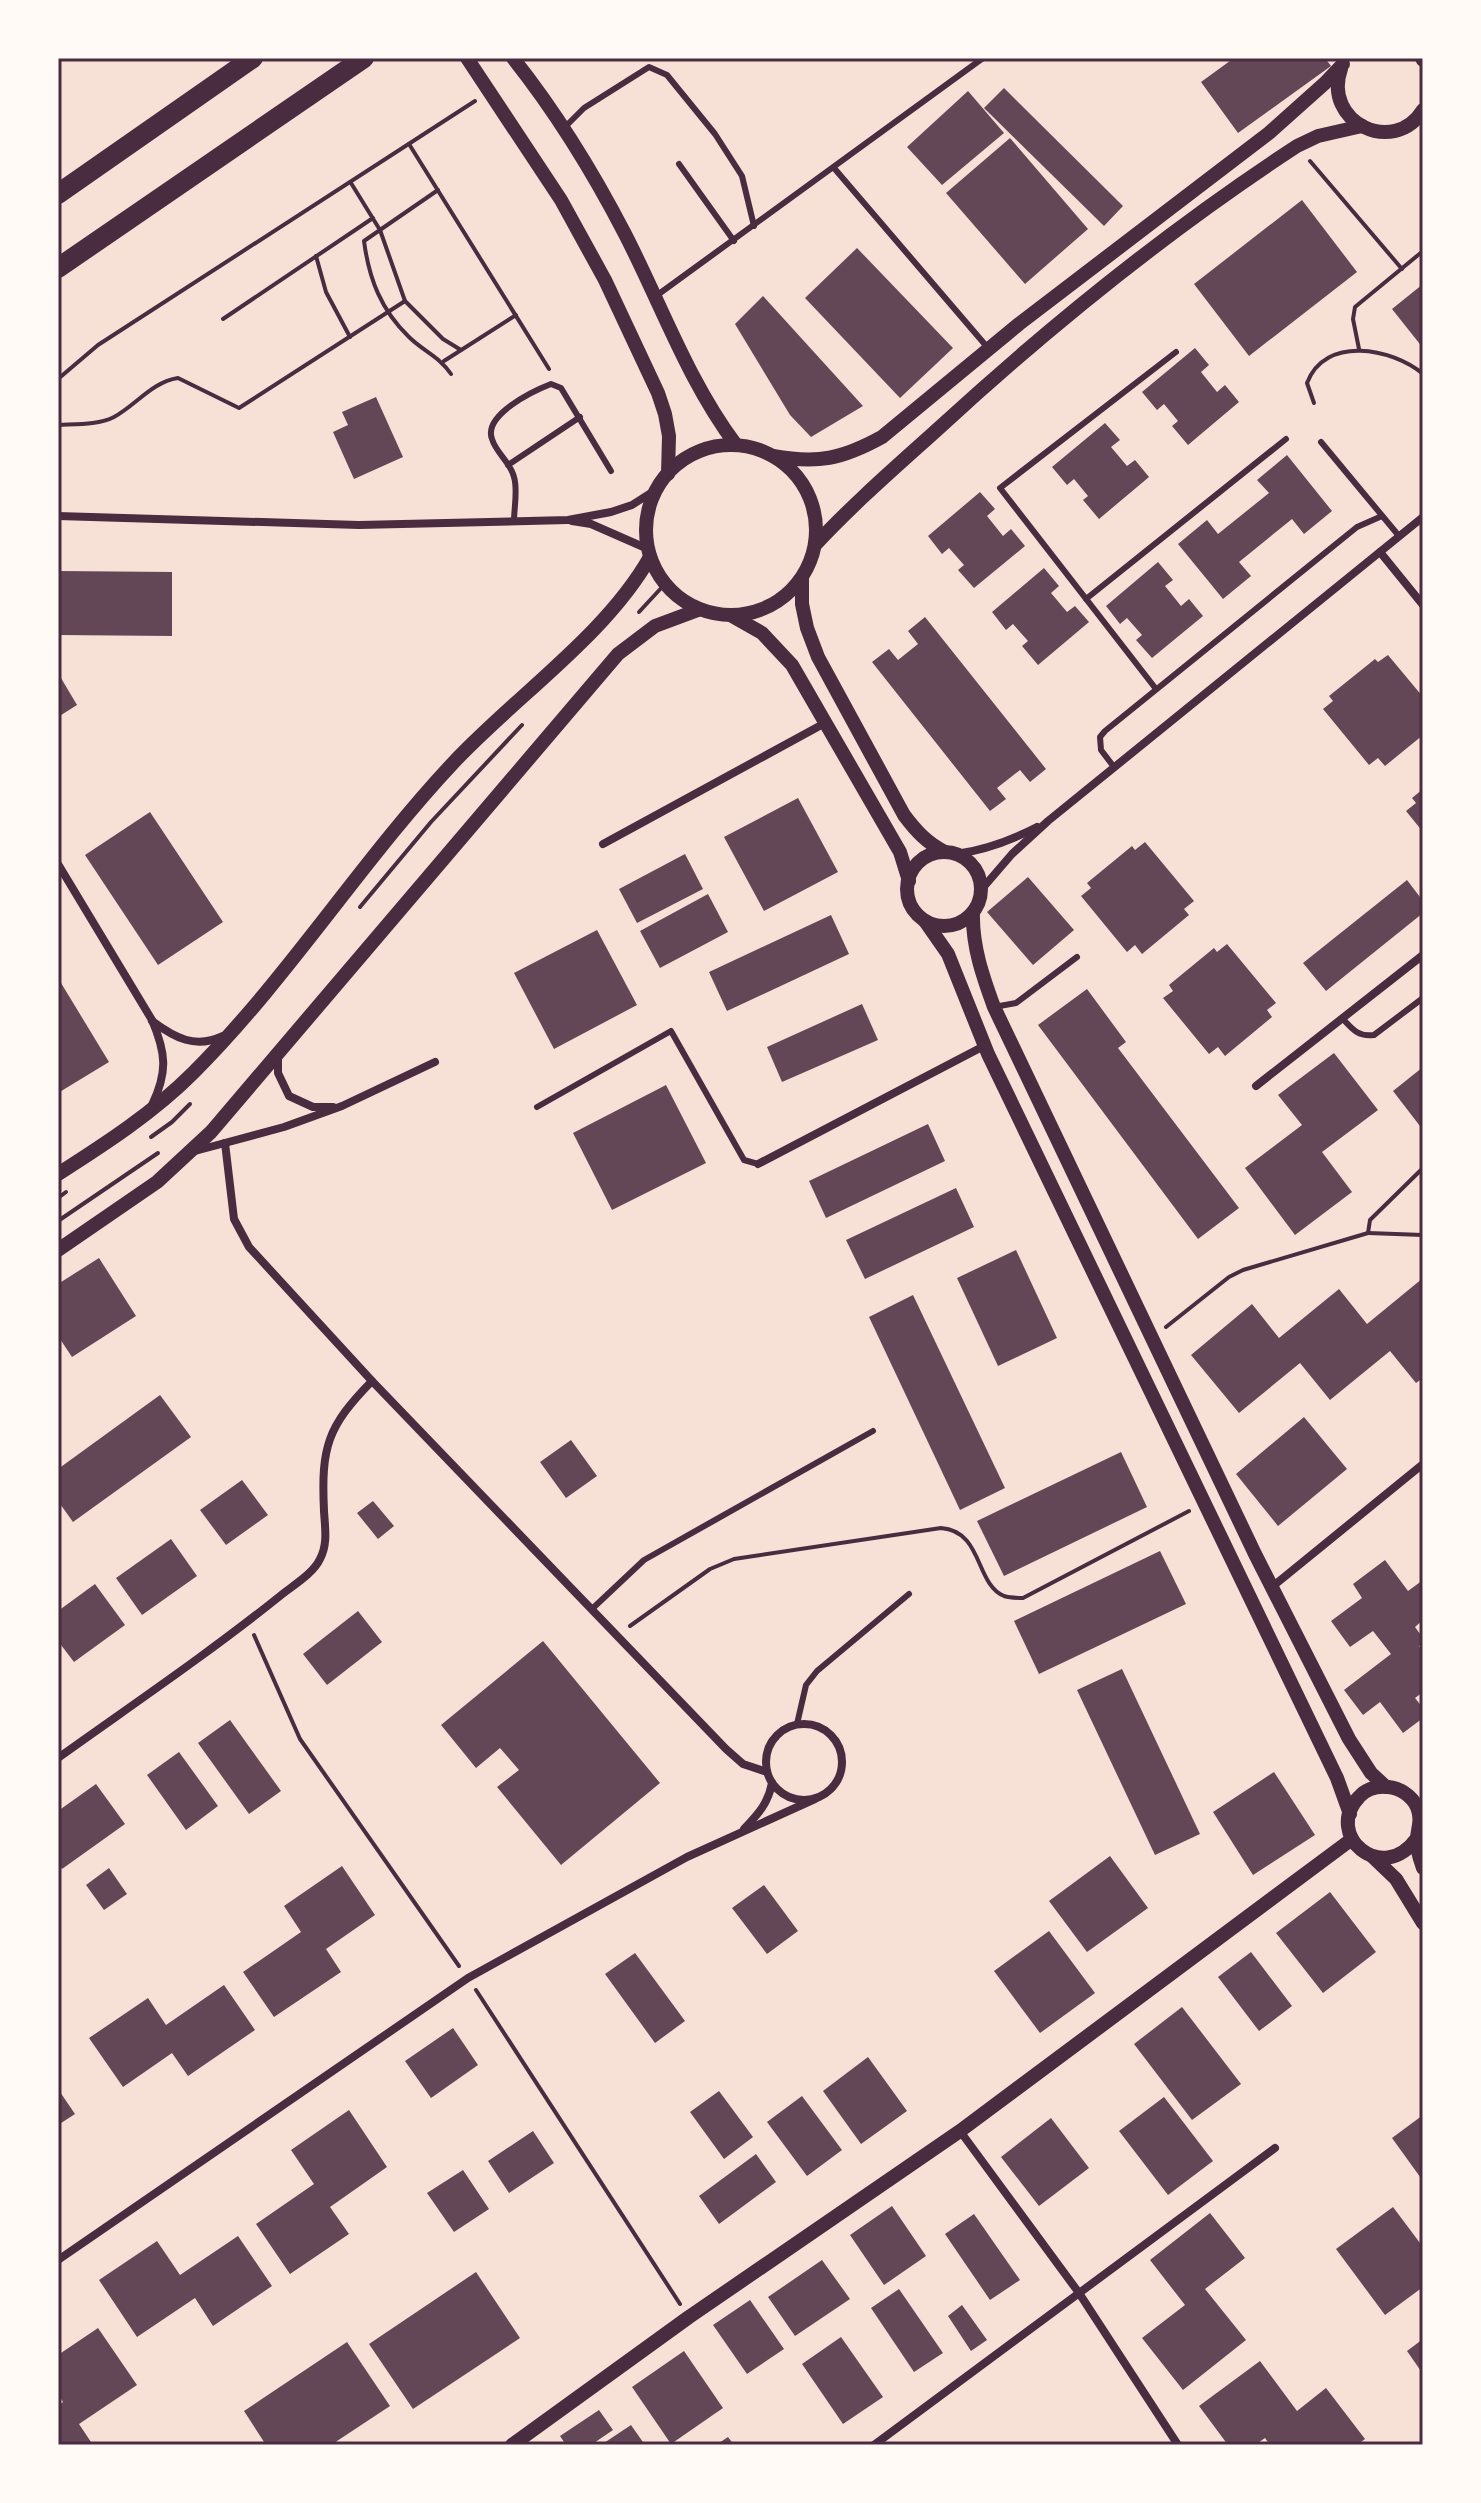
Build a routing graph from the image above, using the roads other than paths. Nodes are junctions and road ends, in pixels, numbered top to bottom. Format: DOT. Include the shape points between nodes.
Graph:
graph roads {
  1 [pos="253,58"];
  2 [pos="364,58"];
  3 [pos="467,58"];
  4 [pos="513,58"];
  5 [pos="969,58"];
  6 [pos="983,58"];
  7 [pos="1345,61"];
  8 [pos="970,68"];
  9 [pos="1420,120"];
  10 [pos="1362,126"];
  11 [pos="563,129"];
  12 [pos="679,164"];
  13 [pos="834,168"];
  14 [pos="58,194"];
  15 [pos="754,226"];
  16 [pos="734,241"];
  17 [pos="58,268"];
  18 [pos="655,297"];
  19 [pos="988,349"];
  20 [pos="1176,352"];
  21 [pos="580,417"];
  22 [pos="1286,439"];
  23 [pos="1321,442"];
  24 [pos="736,445"];
  25 [pos="773,456"];
  26 [pos="508,465"];
  27 [pos="611,471"];
  28 [pos="668,474"];
  29 [pos="657,489"];
  30 [pos="58,516"];
  31 [pos="1382,516"];
  32 [pos="1423,517"];
  33 [pos="568,520"];
  34 [pos="514,521"];
  35 [pos="1399,536"];
  36 [pos="815,545"];
  37 [pos="1380,552"];
  38 [pos="649,553"];
  39 [pos="802,578"];
  40 [pos="1086,599"];
  41 [pos="1423,605"];
  42 [pos="698,610"];
  43 [pos="732,616"];
  44 [pos="1156,689"];
  45 [pos="825,723"];
  46 [pos="1114,767"];
  47 [pos="1048,821"];
  48 [pos="603,844"];
  49 [pos="950,853"];
  50 [pos="58,864"];
  51 [pos="909,881"];
  52 [pos="981,890"];
  53 [pos="973,913"];
  54 [pos="925,921"];
  55 [pos="1423,955"];
  56 [pos="1077,957"];
  57 [pos="1423,998"];
  58 [pos="994,1007"];
  59 [pos="1342,1018"];
  60 [pos="152,1020"];
  61 [pos="232,1032"];
  62 [pos="984,1046"];
  63 [pos="278,1055"];
  64 [pos="435,1062"];
  65 [pos="1256,1086"];
  66 [pos="342,1106"];
  67 [pos="537,1107"];
  68 [pos="148,1113"];
  69 [pos="225,1143"];
  70 [pos="190,1152"];
  71 [pos="758,1164"];
  72 [pos="58,1174"];
  73 [pos="58,1250"];
  74 [pos="372,1381"];
  75 [pos="873,1431"];
  76 [pos="1423,1464"];
  77 [pos="1272,1587"];
  78 [pos="909,1594"];
  79 [pos="593,1608"];
  80 [pos="797,1724"];
  81 [pos="58,1758"];
  82 [pos="767,1772"];
  83 [pos="772,1783"];
  84 [pos="1386,1787"];
  85 [pos="815,1799"];
  86 [pos="1350,1814"];
  87 [pos="741,1833"];
  88 [pos="1417,1838"];
  89 [pos="1352,1839"];
  90 [pos="1373,1857"];
  91 [pos="1423,1868"];
  92 [pos="1423,1923"];
  93 [pos="960,2131"];
  94 [pos="1275,2148"];
  95 [pos="58,2260"];
  96 [pos="1079,2293"];
  97 [pos="512,2445"];
  98 [pos="874,2445"];
  99 [pos="1178,2445"];
  1 -- 14 [label="main road"];
  2 -- 17 [label="main road"];
  3 -- 28 [label="street" via="561,200 605,280 665,414"];
  4 -- 11 [label="street"];
  5 -- 8 [label="lane"];
  6 -- 8 [label="lane"];
  7 -- 10 [label="street" via="1337,88 1340,101 1346,114"];
  7 -- 19 [label="street" via="1269,133"];
  8 -- 13 [label="lane"];
  9 -- 10 [label="street" via="1383,132"];
  10 -- 36 [label="street" via="1297,146 1057,323"];
  11 -- 15 [label="lane" via="584,108 649,67 667,75 742,176"];
  11 -- 18 [label="street" via="624,232"];
  12 -- 16 [label="lane"];
  13 -- 15 [label="lane"];
  13 -- 19 [label="lane"];
  15 -- 16 [label="lane"];
  16 -- 18 [label="lane"];
  18 -- 24 [label="street" via="698,389"];
  19 -- 25 [label="street" via="882,437 858,450 820,461"];
  20 -- 40 [label="lane" via="1000,488"];
  21 -- 26 [label="lane"];
  21 -- 26 [label="lane" via="561,388 551,384 498,415 491,438"];
  21 -- 27 [label="lane"];
  22 -- 40 [label="lane"];
  23 -- 31 [label="lane"];
  24 -- 25 [label="street"];
  24 -- 28 [label="street" via="694,453"];
  25 -- 36 [label="street" via="797,475 809,494 816,517"];
  26 -- 34 [label="lane" via="515,477"];
  28 -- 29 [label="street"];
  29 -- 33 [label="street" via="632,505"];
  29 -- 38 [label="street" via="645,528"];
  30 -- 34 [label="street" via="359,525"];
  31 -- 35 [label="lane"];
  31 -- 44 [label="lane" via="1357,527"];
  32 -- 35 [label="street"];
  33 -- 34 [label="street"];
  33 -- 38 [label="street" via="591,524"];
  35 -- 37 [label="street"];
  36 -- 39 [label="street"];
  37 -- 41 [label="street"];
  37 -- 46 [label="street"];
  38 -- 42 [label="street" via="664,585"];
  38 -- 61 [label="street" via="637,580 610,613 477,739 403,820"];
  39 -- 43 [label="street" via="773,604"];
  39 -- 49 [label="street" via="802,604 818,657 904,815 931,845"];
  40 -- 44 [label="lane"];
  42 -- 43 [label="street"];
  42 -- 63 [label="street" via="655,626 618,654"];
  43 -- 45 [label="street" via="762,633 792,665"];
  44 -- 46 [label="lane" via="1100,737 1101,750"];
  45 -- 48 [label="street"];
  45 -- 51 [label="street" via="900,852"];
  46 -- 47 [label="street"];
  47 -- 49 [label="street" via="1008,842"];
  47 -- 52 [label="street"];
  49 -- 51 [label="street" via="933,854 918,863"];
  49 -- 52 [label="street" via="974,867"];
  50 -- 60 [label="street"];
  51 -- 54 [label="street" via="910,904"];
  52 -- 53 [label="street"];
  53 -- 54 [label="street" via="954,925"];
  53 -- 58 [label="street" via="972,932"];
  54 -- 62 [label="street" via="948,954"];
  55 -- 59 [label="street"];
  56 -- 58 [label="lane" via="1016,1003"];
  57 -- 59 [label="lane" via="1374,1035 1357,1034"];
  58 -- 77 [label="street"];
  59 -- 65 [label="street"];
  60 -- 61 [label="street" via="187,1042 211,1042"];
  60 -- 68 [label="street" via="163,1045 164,1064"];
  61 -- 68 [label="street"];
  62 -- 71 [label="street"];
  62 -- 86 [label="street"];
  63 -- 66 [label="street" via="278,1073 289,1096 313,1107"];
  63 -- 70 [label="street"];
  64 -- 66 [label="street"];
  66 -- 69 [label="street"];
  67 -- 71 [label="lane" via="671,1031 744,1160"];
  68 -- 72 [label="street"];
  69 -- 70 [label="street"];
  69 -- 74 [label="street" via="234,1219 249,1247"];
  70 -- 73 [label="street" via="128,1204"];
  74 -- 79 [label="street"];
  74 -- 81 [label="street" via="332,1430 322,1475 325,1548 319,1563 248,1622"];
  75 -- 79 [label="lane" via="644,1560"];
  76 -- 77 [label="street"];
  77 -- 84 [label="street" via="1349,1739"];
  78 -- 80 [label="lane" via="817,1671 806,1685"];
  79 -- 82 [label="street" via="726,1749 743,1764"];
  80 -- 82 [label="street" via="775,1737"];
  80 -- 85 [label="street" via="823,1728 843,1760 835,1785"];
  82 -- 83 [label="street"];
  83 -- 85 [label="street" via="791,1798"];
  83 -- 87 [label="street" via="762,1810"];
  84 -- 86 [label="street" via="1363,1793"];
  84 -- 88 [label="street" via="1401,1790 1416,1806"];
  85 -- 87 [label="street"];
  86 -- 89 [label="street"];
  87 -- 95 [label="street" via="687,1857 468,1978"];
  88 -- 90 [label="street" via="1398,1856"];
  88 -- 91 [label="street"];
  89 -- 90 [label="street"];
  89 -- 93 [label="street"];
  90 -- 92 [label="street" via="1396,1879"];
  93 -- 96 [label="street"];
  93 -- 97 [label="street"];
  94 -- 96 [label="street"];
  96 -- 98 [label="street"];
  96 -- 99 [label="street"];
}
